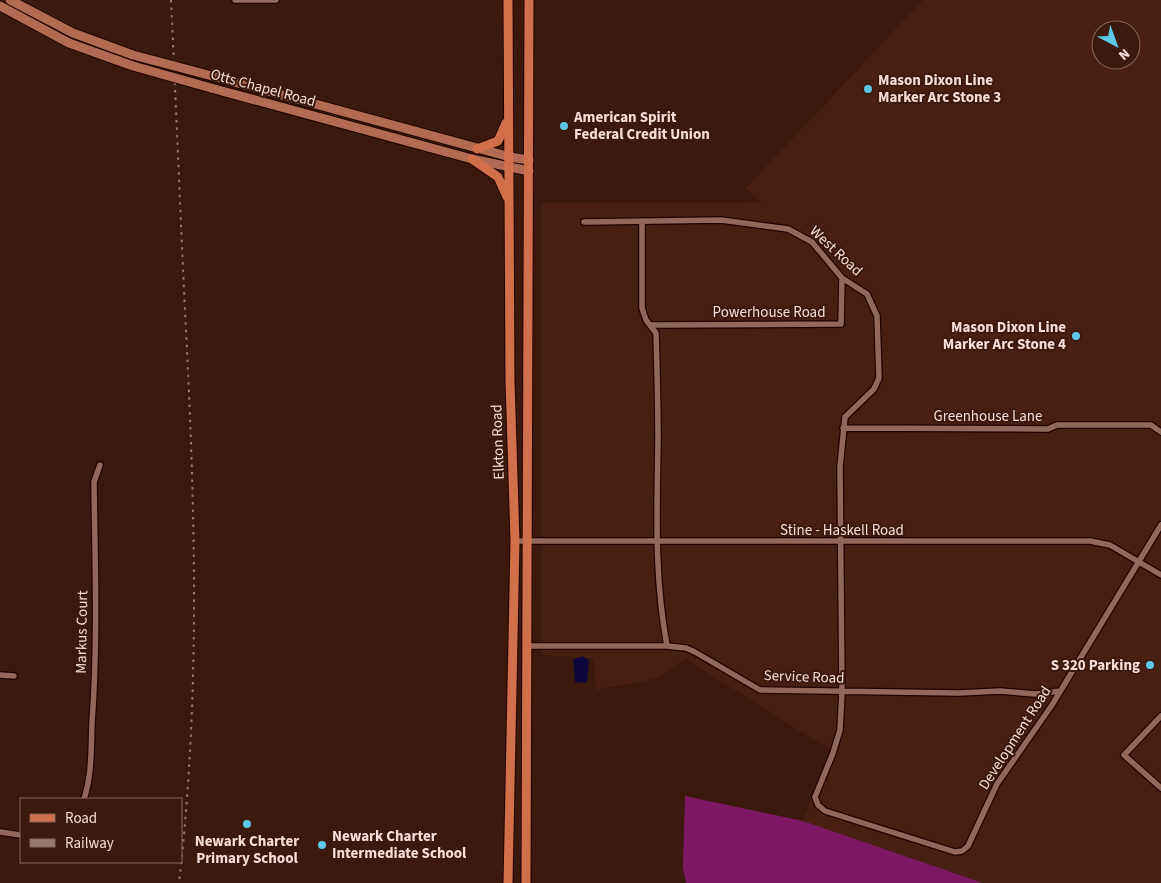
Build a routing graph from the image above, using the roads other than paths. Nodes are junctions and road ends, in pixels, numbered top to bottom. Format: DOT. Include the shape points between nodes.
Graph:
graph roads {
  1 [pos="10,0"];
  2 [pos="235,0"];
  3 [pos="276,0"];
  4 [pos="508,0"];
  5 [pos="529,0"];
  6 [pos="0,6"];
  7 [pos="509,111"];
  8 [pos="477,149"];
  9 [pos="472,158"];
  10 [pos="529,160"];
  11 [pos="510,162"];
  12 [pos="529,171"];
  13 [pos="510,208"];
  14 [pos="642,221"];
  15 [pos="584,222"];
  16 [pos="842,278"];
  17 [pos="651,325"];
  18 [pos="843,428"];
  19 [pos="1161,432"];
  20 [pos="100,465"];
  21 [pos="1161,524"];
  22 [pos="515,541"];
  23 [pos="528,541"];
  24 [pos="657,542"];
  25 [pos="840,542"];
  26 [pos="1139,562"];
  27 [pos="1161,575"];
  28 [pos="528,646"];
  29 [pos="667,646"];
  30 [pos="0,675"];
  31 [pos="14,676"];
  32 [pos="1060,691"];
  33 [pos="842,692"];
  34 [pos="1161,716"];
  35 [pos="1161,788"];
  36 [pos="84,798"];
  37 [pos="0,832"];
  38 [pos="20,835"];
  39 [pos="508,883"];
  40 [pos="526,883"];
  1 -- 8 [label="main road, Otts Chapel Road, bridge" via="73,34 133,55"];
  2 -- 3 [label="street"];
  4 -- 7 [label="main road, Elkton Road"];
  5 -- 10 [label="main road, Elkton Road"];
  6 -- 9 [label="main road, Otts Chapel Road, bridge" via="54,37 133,66"];
  7 -- 8 [label="main road" via="504,132 498,140"];
  7 -- 11 [label="main road, Elkton Road"];
  8 -- 11 [label="main road, Otts Chapel Road"];
  9 -- 11 [label="main road, Otts Chapel Road"];
  9 -- 13 [label="main road" via="498,177"];
  10 -- 11 [label="main road, Otts Chapel Road"];
  10 -- 12 [label="main road, Elkton Road"];
  11 -- 12 [label="main road, Otts Chapel Road"];
  11 -- 13 [label="main road, Elkton Road"];
  12 -- 23 [label="main road, Elkton Road" via="526,245"];
  13 -- 22 [label="main road, Elkton Road" via="510,382"];
  14 -- 15 [label="street, West Road"];
  14 -- 16 [label="street, West Road" via="720,220 788,229 812,242"];
  14 -- 17 [label="street" via="642,308"];
  16 -- 17 [label="street, Powerhouse Road" via="841,324"];
  16 -- 18 [label="street, West Road" via="867,294 877,316 878,378 874,389 844,417"];
  17 -- 24 [label="street" via="656,333"];
  18 -- 19 [label="street, Greenhouse Lane" via="1048,430 1057,426 1151,425"];
  18 -- 25 [label="street, West Road"];
  20 -- 36 [label="street, Markus Court" via="94,482 94,705"];
  21 -- 26 [label="street"];
  22 -- 23 [label="street, Stine - Haskell Road"];
  22 -- 39 [label="main road, Elkton Road"];
  23 -- 24 [label="street, Stine - Haskell Road"];
  23 -- 28 [label="main road, Elkton Road"];
  24 -- 25 [label="street, Stine - Haskell Road"];
  24 -- 29 [label="street" via="659,605"];
  25 -- 26 [label="street, Stine - Haskell Road" via="1090,541 1110,545"];
  25 -- 33 [label="street, West Road"];
  26 -- 27 [label="street, Stine - Haskell Road"];
  26 -- 32 [label="street, Development Road"];
  28 -- 29 [label="street, Service Road"];
  28 -- 40 [label="main road, Elkton Road"];
  29 -- 33 [label="street, Service Road" via="695,652 760,690"];
  30 -- 31 [label="street"];
  32 -- 33 [label="street, Service Road" via="1035,694"];
  32 -- 33 [label="street, Development Road" via="997,784 968,846 955,852 825,811 818,805 814,796 840,730"];
  34 -- 35 [label="street" via="1124,755"];
  37 -- 38 [label="street"];
}
